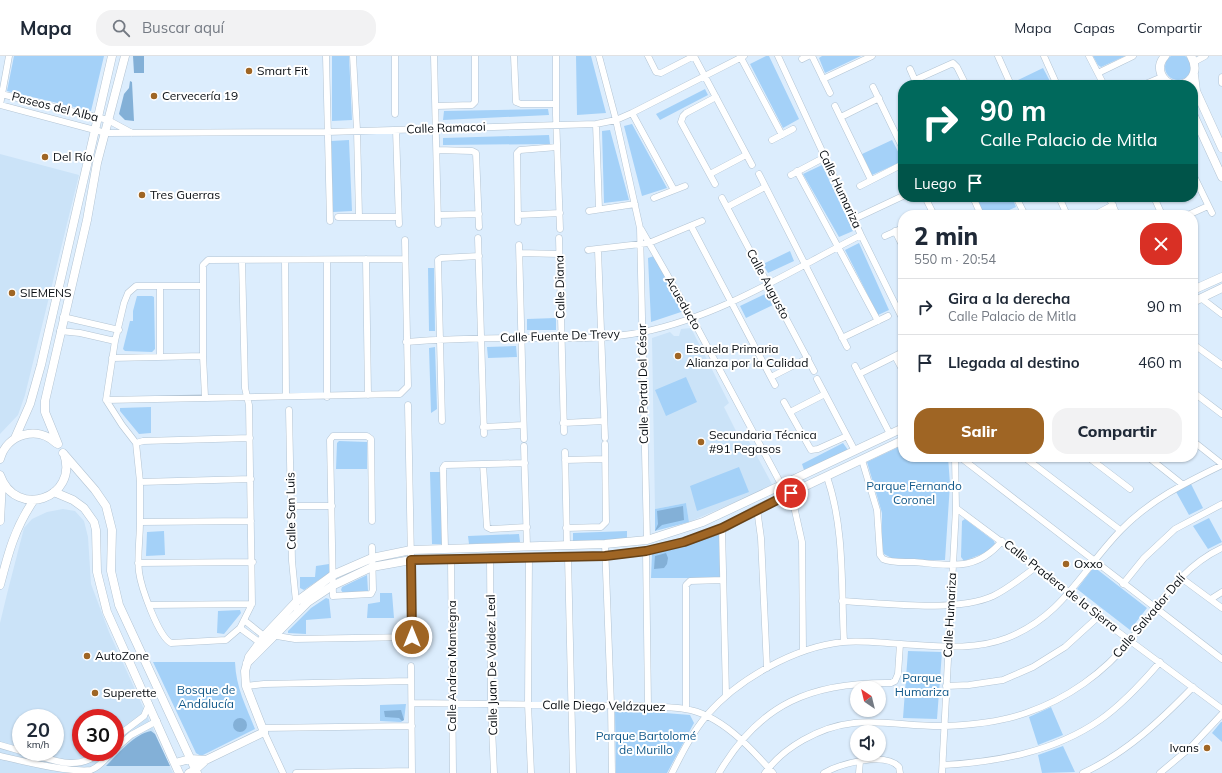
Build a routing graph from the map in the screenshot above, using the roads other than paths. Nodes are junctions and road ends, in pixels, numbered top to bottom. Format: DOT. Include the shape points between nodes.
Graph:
graph roads {
  1 [pos="9,56"];
  2 [pos="112,56"];
  3 [pos="125,56"];
  4 [pos="326,56"];
  5 [pos="353,56"];
  6 [pos="395,56"];
  7 [pos="434,56"];
  8 [pos="475,56"];
  9 [pos="514,56"];
  10 [pos="556,56"];
  11 [pos="599,56"];
  12 [pos="648,56"];
  13 [pos="694,56"];
  14 [pos="778,56"];
  15 [pos="812,56"];
  16 [pos="872,56"];
  17 [pos="998,56"];
  18 [pos="1044,56"];
  19 [pos="1089,56"];
  20 [pos="1133,56"];
  21 [pos="1205,56"];
  22 [pos="741,57"];
  23 [pos="1163,57"];
  24 [pos="1192,59"];
  25 [pos="910,69"];
  26 [pos="1098,73"];
  27 [pos="1194,74"];
  28 [pos="2,76"];
  29 [pos="706,76"];
  30 [pos="1162,77"];
  31 [pos="1222,77"];
  32 [pos="823,79"];
  33 [pos="915,80"];
  34 [pos="922,80"];
  35 [pos="964,80"];
  36 [pos="1009,80"];
  37 [pos="1055,80"];
  38 [pos="1102,80"];
  39 [pos="1155,80"];
  40 [pos="1166,80"];
  41 [pos="1190,80"];
  42 [pos="1195,80"];
  43 [pos="1222,83"];
  44 [pos="873,87"];
  45 [pos="830,93"];
  46 [pos="2,94"];
  47 [pos="1198,95"];
  48 [pos="716,97"];
  49 [pos="879,98"];
  50 [pos="556,104"];
  51 [pos="0,105"];
  52 [pos="436,106"];
  53 [pos="835,106"];
  54 [pos="395,114"];
  55 [pos="632,114"];
  56 [pos="97,117"];
  57 [pos="841,117"];
  58 [pos="108,120"];
  59 [pos="616,120"];
  60 [pos="596,124"];
  61 [pos="556,125"];
  62 [pos="1198,125"];
  63 [pos="437,128"];
  64 [pos="793,128"];
  65 [pos="94,130"];
  66 [pos="357,130"];
  67 [pos="396,130"];
  68 [pos="327,132"];
  69 [pos="106,133"];
  70 [pos="132,133"];
  71 [pos="782,135"];
  72 [pos="898,138"];
  73 [pos="772,140"];
  74 [pos="557,147"];
  75 [pos="1222,148"];
  76 [pos="437,150"];
  77 [pos="746,155"];
  78 [pos="825,157"];
  79 [pos="752,165"];
  80 [pos="898,166"];
  81 [pos="798,171"];
  82 [pos="710,174"];
  83 [pos="759,174"];
  84 [pos="791,175"];
  85 [pos="1222,177"];
  86 [pos="871,180"];
  87 [pos="715,184"];
  88 [pos="1198,185"];
  89 [pos="685,186"];
  90 [pos="860,186"];
  91 [pos="765,187"];
  92 [pos="674,190"];
  93 [pos="654,198"];
  94 [pos="722,198"];
  95 [pos="898,198"];
  96 [pos="1112,202"];
  97 [pos="635,204"];
  98 [pos="1113,205"];
  99 [pos="1208,206"];
  100 [pos="727,207"];
  101 [pos="599,209"];
  102 [pos="1104,210"];
  103 [pos="1115,210"];
  104 [pos="1198,210"];
  105 [pos="589,211"];
  106 [pos="560,212"];
  107 [pos="1212,213"];
  108 [pos="479,214"];
  109 [pos="518,214"];
  110 [pos="438,215"];
  111 [pos="398,216"];
  112 [pos="338,217"];
  113 [pos="359,217"];
  114 [pos="854,219"];
  115 [pos="702,221"];
  116 [pos="330,222"];
  117 [pos="518,222"];
  118 [pos="399,224"];
  119 [pos="438,224"];
  120 [pos="691,226"];
  121 [pos="479,227"];
  122 [pos="640,228"];
  123 [pos="560,229"];
  124 [pos="898,230"];
  125 [pos="895,231"];
  126 [pos="861,235"];
  127 [pos="885,236"];
  128 [pos="898,237"];
  129 [pos="478,238"];
  130 [pos="559,238"];
  131 [pos="405,240"];
  132 [pos="649,243"];
  133 [pos="519,245"];
  134 [pos="639,245"];
  135 [pos="838,247"];
  136 [pos="588,250"];
  137 [pos="598,250"];
  138 [pos="520,253"];
  139 [pos="559,254"];
  140 [pos="479,256"];
  141 [pos="405,258"];
  142 [pos="366,259"];
  143 [pos="242,260"];
  144 [pos="285,260"];
  145 [pos="327,260"];
  146 [pos="805,265"];
  147 [pos="1222,277"];
  148 [pos="768,284"];
  149 [pos="160,286"];
  150 [pos="203,286"];
  151 [pos="1198,288"];
  152 [pos="1222,288"];
  153 [pos="1201,298"];
  154 [pos="1198,300"];
  155 [pos="731,301"];
  156 [pos="898,310"];
  157 [pos="1222,314"];
  158 [pos="888,316"];
  159 [pos="63,317"];
  160 [pos="692,318"];
  161 [pos="878,321"];
  162 [pos="118,330"];
  163 [pos="60,331"];
  164 [pos="642,332"];
  165 [pos="601,337"];
  166 [pos="481,338"];
  167 [pos="521,338"];
  168 [pos="561,338"];
  169 [pos="842,338"];
  170 [pos="441,340"];
  171 [pos="115,341"];
  172 [pos="406,342"];
  173 [pos="847,347"];
  174 [pos="1198,348"];
  175 [pos="898,354"];
  176 [pos="203,356"];
  177 [pos="895,356"];
  178 [pos="160,357"];
  179 [pos="112,358"];
  180 [pos="808,358"];
  181 [pos="898,362"];
  182 [pos="1222,365"];
  183 [pos="855,366"];
  184 [pos="814,371"];
  185 [pos="859,374"];
  186 [pos="771,378"];
  187 [pos="817,379"];
  188 [pos="775,385"];
  189 [pos="825,394"];
  190 [pos="368,395"];
  191 [pos="286,396"];
  192 [pos="1198,396"];
  193 [pos="205,397"];
  194 [pos="247,397"];
  195 [pos="327,397"];
  196 [pos="106,400"];
  197 [pos="784,402"];
  198 [pos="1222,404"];
  199 [pos="408,405"];
  200 [pos="289,410"];
  201 [pos="790,412"];
  202 [pos="1220,412"];
  203 [pos="604,421"];
  204 [pos="442,422"];
  205 [pos="563,423"];
  206 [pos="523,425"];
  207 [pos="483,427"];
  208 [pos="898,430"];
  209 [pos="564,432"];
  210 [pos="484,434"];
  211 [pos="890,434"];
  212 [pos="847,436"];
  213 [pos="15,438"];
  214 [pos="250,438"];
  215 [pos="898,442"];
  216 [pos="136,443"];
  217 [pos="58,444"];
  218 [pos="1198,445"];
  219 [pos="855,451"];
  220 [pos="565,452"];
  221 [pos="63,453"];
  222 [pos="0,459"];
  223 [pos="605,459"];
  224 [pos="565,460"];
  225 [pos="862,460"];
  226 [pos="955,462"];
  227 [pos="966,462"];
  228 [pos="1031,462"];
  229 [pos="1095,462"];
  230 [pos="1154,462"];
  231 [pos="525,463"];
  232 [pos="483,464"];
  233 [pos="1222,464"];
  234 [pos="827,477"];
  235 [pos="1,478"];
  236 [pos="251,479"];
  237 [pos="140,482"];
  238 [pos="1182,484"];
  239 [pos="782,486"];
  240 [pos="1130,489"];
  241 [pos="54,492"];
  242 [pos="791,493"];
  243 [pos="34,500"];
  244 [pos="1222,504"];
  245 [pos="292,506"];
  246 [pos="332,506"];
  247 [pos="956,508"];
  248 [pos="757,509"];
  249 [pos="372,520"];
  250 [pos="0,521"];
  251 [pos="252,521"];
  252 [pos="140,522"];
  253 [pos="527,527"];
  254 [pos="566,528"];
  255 [pos="722,528"];
  256 [pos="1120,530"];
  257 [pos="647,540"];
  258 [pos="1002,541"];
  259 [pos="605,544"];
  260 [pos="567,545"];
  261 [pos="527,546"];
  262 [pos="372,547"];
  263 [pos="445,548"];
  264 [pos="1222,548"];
  265 [pos="411,550"];
  266 [pos="646,551"];
  267 [pos="605,556"];
  268 [pos="490,557"];
  269 [pos="529,557"];
  270 [pos="568,557"];
  271 [pos="372,558"];
  272 [pos="451,559"];
  273 [pos="411,560"];
  274 [pos="1095,561"];
  275 [pos="253,562"];
  276 [pos="138,563"];
  277 [pos="953,565"];
  278 [pos="372,567"];
  279 [pos="1036,567"];
  280 [pos="332,575"];
  281 [pos="1180,577"];
  282 [pos="724,580"];
  283 [pos="1123,584"];
  284 [pos="0,585"];
  285 [pos="332,586"];
  286 [pos="1222,592"];
  287 [pos="1070,593"];
  288 [pos="1211,599"];
  289 [pos="842,600"];
  290 [pos="296,602"];
  291 [pos="252,604"];
  292 [pos="149,605"];
  293 [pos="951,606"];
  294 [pos="1156,607"];
  295 [pos="1222,608"];
  296 [pos="297,612"];
  297 [pos="1098,617"];
  298 [pos="244,620"];
  299 [pos="240,628"];
  300 [pos="274,636"];
  301 [pos="263,637"];
  302 [pos="412,637"];
  303 [pos="1131,640"];
  304 [pos="844,642"];
  305 [pos="900,644"];
  306 [pos="949,647"];
  307 [pos="411,651"];
  308 [pos="803,651"];
  309 [pos="1222,659"];
  310 [pos="1160,662"];
  311 [pos="246,664"];
  312 [pos="412,666"];
  313 [pos="767,668"];
  314 [pos="137,678"];
  315 [pos="411,681"];
  316 [pos="246,686"];
  317 [pos="946,686"];
  318 [pos="1193,688"];
  319 [pos="726,694"];
  320 [pos="412,702"];
  321 [pos="452,703"];
  322 [pos="149,704"];
  323 [pos="491,704"];
  324 [pos="528,704"];
  325 [pos="570,705"];
  326 [pos="611,706"];
  327 [pos="648,706"];
  328 [pos="686,709"];
  329 [pos="1222,709"];
  330 [pos="167,711"];
  331 [pos="1222,714"];
  332 [pos="706,716"];
  333 [pos="156,721"];
  334 [pos="412,726"];
  335 [pos="945,726"];
  336 [pos="263,730"];
  337 [pos="124,731"];
  338 [pos="741,739"];
  339 [pos="124,741"];
  340 [pos="0,745"];
  341 [pos="12,748"];
  342 [pos="0,756"];
  343 [pos="190,759"];
  344 [pos="206,760"];
  345 [pos="59,761"];
  346 [pos="90,761"];
  347 [pos="102,761"];
  348 [pos="857,761"];
  349 [pos="860,761"];
  350 [pos="886,761"];
  351 [pos="66,763"];
  352 [pos="175,763"];
  353 [pos="943,764"];
  354 [pos="767,770"];
  355 [pos="65,772"];
  356 [pos="194,772"];
  357 [pos="412,772"];
  358 [pos="179,773"];
  359 [pos="283,773"];
  360 [pos="296,773"];
  361 [pos="453,773"];
  362 [pos="494,773"];
  363 [pos="531,773"];
  364 [pos="573,773"];
  365 [pos="612,773"];
  366 [pos="672,773"];
  367 [pos="718,773"];
  368 [pos="773,773"];
  369 [pos="824,773"];
  370 [pos="859,773"];
  371 [pos="900,773"];
  372 [pos="942,773"];
  373 [pos="1083,773"];
  374 [pos="1160,773"];
  1 -- 28 [label="street, Paseos del Alba"];
  2 -- 56 [label="main road"];
  3 -- 58 [label="main road"];
  4 -- 68 [label="street"];
  5 -- 66 [label="street"];
  6 -- 54 [label="street"];
  7 -- 52 [label="street"];
  8 -- 52 [label="street" via="476,100 472,104"];
  9 -- 50 [label="street" via="516,102"];
  10 -- 50 [label="street"];
  11 -- 59 [label="street"];
  12 -- 13 [label="street" via="656,72 662,73"];
  13 -- 29 [label="street"];
  14 -- 78 [label="street, Calle Humariza"];
  15 -- 32 [label="street"];
  16 -- 32 [label="street"];
  17 -- 36 [label="street"];
  18 -- 37 [label="street"];
  19 -- 26 [label="street"];
  20 -- 26 [label="street"];
  21 -- 24 [label="street"];
  22 -- 29 [label="street, Calle Ramacoi"];
  22 -- 71 [label="street"];
  23 -- 30 [label="main road" via="1160,64"];
  24 -- 27 [label="main road"];
  25 -- 33 [label="street"];
  26 -- 38 [label="street"];
  27 -- 41 [label="main road"];
  27 -- 42 [label="main road"];
  28 -- 46 [label="street, Paseos del Alba"];
  29 -- 48 [label="street"];
  29 -- 55 [label="street, Calle Ramacoi"];
  30 -- 39 [label="street"];
  30 -- 40 [label="main road"];
  31 -- 43 [label="street"];
  32 -- 45 [label="street"];
  34 -- 35 [label="street" via="953,63"];
  44 -- 49 [label="street"];
  46 -- 51 [label="street, Paseos del Alba"];
  46 -- 56 [label="street, Paseos del Alba"];
  47 -- 75 [label="main road"];
  48 -- 77 [label="street"];
  48 -- 82 [label="street" via="686,113 681,119"];
  49 -- 57 [label="street"];
  49 -- 72 [label="street"];
  50 -- 61 [label="street"];
  51 -- 65 [label="street, Paseos del Alba"];
  52 -- 63 [label="street"];
  53 -- 57 [label="street"];
  55 -- 59 [label="street, Calle Ramacoi"];
  55 -- 92 [label="street"];
  56 -- 58 [label="street, Paseos del Alba"];
  56 -- 65 [label="main road"];
  57 -- 86 [label="street"];
  58 -- 69 [label="main road"];
  58 -- 70 [label="street, Calle Ramacoi"];
  59 -- 60 [label="street, Calle Ramacoi"];
  59 -- 97 [label="street"];
  60 -- 61 [label="street, Calle Ramacoi"];
  60 -- 101 [label="street"];
  61 -- 63 [label="street, Calle Ramacoi"];
  61 -- 74 [label="street"];
  62 -- 85 [label="main road"];
  63 -- 67 [label="street, Calle Ramacoi"];
  63 -- 76 [label="street"];
  64 -- 71 [label="street"];
  65 -- 69 [label="street, Paseos del Alba"];
  65 -- 213 [label="main road" via="41,365 30,404"];
  66 -- 67 [label="street, Calle Ramacoi"];
  66 -- 68 [label="street, Calle Ramacoi"];
  66 -- 113 [label="street"];
  67 -- 111 [label="street"];
  68 -- 70 [label="street, Calle Ramacoi"];
  68 -- 116 [label="street"];
  69 -- 70 [label="street, Calle Ramacoi"];
  69 -- 159 [label="main road"];
  71 -- 73 [label="street"];
  74 -- 106 [label="street"];
  74 -- 109 [label="street" via="518,151"];
  76 -- 108 [label="street, Calle Ramacoi" via="472,151 477,156"];
  76 -- 110 [label="street"];
  77 -- 79 [label="street"];
  77 -- 82 [label="street"];
  78 -- 81 [label="street"];
  78 -- 114 [label="street, Calle Humariza"];
  80 -- 86 [label="street"];
  81 -- 84 [label="street"];
  81 -- 135 [label="street"];
  82 -- 87 [label="street"];
  83 -- 91 [label="street"];
  86 -- 90 [label="street"];
  88 -- 99 [label="street"];
  89 -- 92 [label="street"];
  91 -- 100 [label="street"];
  91 -- 146 [label="street"];
  92 -- 93 [label="street"];
  94 -- 100 [label="street, Calle Augusto"];
  95 -- 114 [label="street"];
  96 -- 98 [label="street"];
  97 -- 101 [label="street"];
  97 -- 122 [label="street"];
  98 -- 102 [label="street"];
  98 -- 103 [label="street"];
  99 -- 104 [label="street"];
  99 -- 107 [label="street"];
  100 -- 148 [label="street, Calle Augusto"];
  101 -- 105 [label="street"];
  106 -- 109 [label="street"];
  106 -- 123 [label="street"];
  108 -- 110 [label="street"];
  108 -- 121 [label="street"];
  109 -- 117 [label="street"];
  110 -- 119 [label="street"];
  111 -- 113 [label="street"];
  111 -- 118 [label="street"];
  112 -- 113 [label="street"];
  114 -- 126 [label="street, Calle Humariza"];
  115 -- 120 [label="street"];
  120 -- 132 [label="street"];
  120 -- 155 [label="street"];
  122 -- 132 [label="street, Acueducto"];
  122 -- 134 [label="street, Calle Portal Del César"];
  124 -- 125 [label="street"];
  125 -- 127 [label="street"];
  125 -- 128 [label="street"];
  126 -- 135 [label="street, Calle Fuente De Trevy"];
  126 -- 156 [label="street, Calle Humariza"];
  129 -- 140 [label="street"];
  130 -- 139 [label="street, Calle Diana"];
  131 -- 141 [label="street"];
  132 -- 134 [label="street"];
  132 -- 160 [label="street, Acueducto"];
  133 -- 138 [label="street"];
  134 -- 137 [label="street"];
  134 -- 164 [label="street, Calle Portal Del César"];
  135 -- 146 [label="street, Calle Fuente De Trevy"];
  135 -- 161 [label="street"];
  136 -- 137 [label="street"];
  137 -- 165 [label="street"];
  138 -- 139 [label="street"];
  138 -- 167 [label="street"];
  139 -- 168 [label="street, Calle Diana"];
  140 -- 166 [label="street"];
  140 -- 170 [label="street" via="438,260"];
  141 -- 142 [label="street"];
  141 -- 172 [label="street"];
  142 -- 145 [label="street"];
  142 -- 190 [label="street"];
  143 -- 144 [label="street"];
  143 -- 150 [label="street" via="208,260 203,265"];
  143 -- 194 [label="street"];
  144 -- 145 [label="street"];
  144 -- 191 [label="street"];
  145 -- 195 [label="street"];
  146 -- 148 [label="street, Calle Fuente De Trevy"];
  146 -- 169 [label="street"];
  147 -- 151 [label="main road"];
  148 -- 155 [label="street, Calle Fuente De Trevy"];
  148 -- 180 [label="street, Calle Augusto"];
  149 -- 150 [label="street"];
  149 -- 162 [label="street" via="136,286 131,289 124,303"];
  149 -- 178 [label="street"];
  150 -- 176 [label="street"];
  152 -- 153 [label="main road"];
  153 -- 154 [label="main road"];
  153 -- 157 [label="street"];
  155 -- 160 [label="street, Calle Fuente De Trevy"];
  155 -- 186 [label="street"];
  158 -- 161 [label="street"];
  159 -- 162 [label="street"];
  159 -- 163 [label="main road"];
  160 -- 164 [label="street, Calle Fuente De Trevy"];
  160 -- 239 [label="street, Acueducto"];
  161 -- 169 [label="street"];
  162 -- 171 [label="street"];
  163 -- 171 [label="street" via="80,332"];
  163 -- 217 [label="main road" via="45,401 49,422"];
  164 -- 165 [label="street, Calle Fuente De Trevy"];
  164 -- 257 [label="street, Calle Portal Del César"];
  165 -- 168 [label="street, Calle Fuente De Trevy"];
  165 -- 203 [label="street"];
  166 -- 167 [label="street, Calle Fuente De Trevy"];
  166 -- 170 [label="street, Calle Fuente De Trevy"];
  166 -- 207 [label="street"];
  167 -- 168 [label="street, Calle Fuente De Trevy"];
  167 -- 206 [label="street"];
  168 -- 205 [label="street, Calle Diana"];
  169 -- 173 [label="street"];
  170 -- 172 [label="street, Calle Fuente De Trevy"];
  170 -- 204 [label="street"];
  171 -- 179 [label="street"];
  172 -- 190 [label="street" via="408,386 400,394"];
  174 -- 182 [label="street"];
  175 -- 177 [label="street"];
  176 -- 178 [label="street"];
  176 -- 193 [label="street"];
  177 -- 181 [label="street"];
  177 -- 185 [label="street"];
  178 -- 179 [label="street"];
  179 -- 196 [label="street"];
  180 -- 184 [label="street, Calle Augusto"];
  180 -- 186 [label="street"];
  183 -- 185 [label="street"];
  185 -- 211 [label="street"];
  186 -- 188 [label="street"];
  187 -- 189 [label="street"];
  189 -- 201 [label="street"];
  189 -- 212 [label="street"];
  190 -- 195 [label="street"];
  191 -- 194 [label="street"];
  191 -- 195 [label="street"];
  192 -- 202 [label="street"];
  193 -- 194 [label="street"];
  193 -- 196 [label="street"];
  194 -- 214 [label="street"];
  196 -- 216 [label="street"];
  197 -- 201 [label="street"];
  198 -- 202 [label="street"];
  199 -- 265 [label="street"];
  200 -- 245 [label="street, Calle San Luis"];
  201 -- 212 [label="street" via="808,448 814,451"];
  203 -- 205 [label="street"];
  203 -- 223 [label="street"];
  205 -- 209 [label="street, Calle Diana"];
  206 -- 207 [label="street"];
  206 -- 231 [label="street"];
  207 -- 210 [label="street"];
  208 -- 211 [label="main road"];
  211 -- 219 [label="main road"];
  212 -- 219 [label="street"];
  213 -- 217 [label="main road" via="38,433"];
  213 -- 222 [label="main road"];
  214 -- 216 [label="street"];
  214 -- 236 [label="street"];
  215 -- 225 [label="main road"];
  216 -- 237 [label="street"];
  217 -- 221 [label="main road"];
  218 -- 233 [label="street"];
  219 -- 239 [label="main road"];
  220 -- 224 [label="street"];
  221 -- 241 [label="main road" via="66,465 64,477"];
  221 -- 330 [label="main road" via="95,490 108,511 111,523 111,571 116,594"];
  223 -- 224 [label="street"];
  223 -- 254 [label="street" via="605,524 601,527"];
  224 -- 254 [label="street"];
  225 -- 234 [label="main road"];
  225 -- 277 [label="street" via="877,510 882,557 886,560"];
  226 -- 247 [label="street, Calle Humariza"];
  227 -- 274 [label="street"];
  228 -- 256 [label="street"];
  229 -- 240 [label="street"];
  230 -- 238 [label="street"];
  231 -- 232 [label="street"];
  231 -- 253 [label="street"];
  232 -- 253 [label="street" via="487,527"];
  232 -- 263 [label="street" via="447,464 443,468"];
  233 -- 238 [label="street"];
  234 -- 242 [label="main road"];
  234 -- 289 [label="street" via="838,522"];
  235 -- 243 [label="main road" via="15,495"];
  235 -- 250 [label="main road"];
  236 -- 237 [label="street"];
  236 -- 251 [label="street"];
  237 -- 252 [label="street"];
  238 -- 256 [label="street" via="1148,505"];
  239 -- 257 [label="main road" via="703,522"];
  241 -- 243 [label="main road" via="45,498"];
  241 -- 314 [label="main road" via="84,508 94,522 97,572 103,600"];
  242 -- 248 [label="main road"];
  242 -- 308 [label="street" via="802,542"];
  243 -- 284 [label="main road" via="15,532"];
  244 -- 283 [label="street" via="1175,529 1144,558"];
  245 -- 246 [label="street"];
  245 -- 290 [label="street, Calle San Luis" via="293,579"];
  246 -- 249 [label="street" via="331,437 368,436 371,439"];
  246 -- 280 [label="street"];
  247 -- 258 [label="street, Calle Pradera de la Sierra"];
  247 -- 277 [label="street, Calle Humariza"];
  248 -- 255 [label="main road"];
  248 -- 313 [label="street" via="763,569"];
  251 -- 252 [label="street"];
  251 -- 275 [label="street"];
  252 -- 276 [label="street"];
  253 -- 261 [label="street"];
  254 -- 260 [label="street"];
  255 -- 266 [label="main road" via="684,542"];
  255 -- 282 [label="street"];
  256 -- 274 [label="street"];
  257 -- 259 [label="main road"];
  258 -- 277 [label="street" via="993,553 979,560 964,565"];
  258 -- 279 [label="street, Calle Pradera de la Sierra"];
  259 -- 260 [label="main road"];
  259 -- 267 [label="street"];
  260 -- 261 [label="main road"];
  261 -- 263 [label="main road"];
  262 -- 271 [label="street"];
  263 -- 265 [label="main road"];
  264 -- 281 [label="street, Calle Salvador Dalí" via="1198,561"];
  265 -- 271 [label="main road"];
  265 -- 273 [label="street"];
  266 -- 267 [label="main road"];
  266 -- 327 [label="street"];
  267 -- 270 [label="main road"];
  267 -- 326 [label="street"];
  268 -- 269 [label="main road"];
  268 -- 272 [label="main road"];
  268 -- 323 [label="street, Calle Juan De Valdez Leal"];
  269 -- 270 [label="main road"];
  269 -- 324 [label="street"];
  270 -- 325 [label="street"];
  271 -- 278 [label="street"];
  271 -- 280 [label="main road"];
  272 -- 273 [label="main road"];
  272 -- 321 [label="street, Calle Andrea Mantegna"];
  273 -- 278 [label="main road"];
  273 -- 302 [label="street"];
  274 -- 283 [label="street"];
  274 -- 287 [label="street"];
  275 -- 276 [label="street"];
  275 -- 291 [label="street"];
  276 -- 292 [label="street"];
  277 -- 293 [label="street, Calle Humariza"];
  278 -- 285 [label="main road"];
  278 -- 285 [label="street" via="373,590 368,596 334,597"];
  279 -- 287 [label="street, Calle Pradera de la Sierra"];
  279 -- 293 [label="street" via="993,596 978,602"];
  280 -- 285 [label="street"];
  280 -- 290 [label="main road"];
  281 -- 288 [label="street"];
  281 -- 294 [label="street, Calle Salvador Dalí"];
  282 -- 319 [label="street"];
  282 -- 328 [label="street" via="690,581 686,585"];
  283 -- 294 [label="street"];
  285 -- 296 [label="main road"];
  286 -- 288 [label="street"];
  287 -- 297 [label="street, Calle Pradera de la Sierra"];
  287 -- 306 [label="street" via="1044,618 1007,638 988,644"];
  288 -- 295 [label="street"];
  289 -- 293 [label="street"];
  289 -- 304 [label="street"];
  290 -- 296 [label="street, Calle San Luis"];
  290 -- 301 [label="main road"];
  291 -- 292 [label="street"];
  291 -- 298 [label="street"];
  292 -- 299 [label="street" via="164,638 171,643 221,642"];
  293 -- 306 [label="street, Calle Humariza"];
  294 -- 303 [label="street, Calle Salvador Dalí"];
  294 -- 309 [label="street"];
  296 -- 300 [label="main road"];
  297 -- 303 [label="street, Calle Pradera de la Sierra"];
  297 -- 317 [label="street" via="1065,647 1033,667 1002,680"];
  298 -- 299 [label="street"];
  298 -- 301 [label="street"];
  299 -- 301 [label="street"];
  300 -- 301 [label="street"];
  300 -- 302 [label="street" via="295,639"];
  300 -- 311 [label="main road"];
  301 -- 311 [label="main road"];
  302 -- 307 [label="street"];
  303 -- 310 [label="street, Calle Pradera de la Sierra"];
  303 -- 335 [label="street, Calle Salvador Dalí" via="1113,660 1054,702 1024,714"];
  304 -- 305 [label="street"];
  304 -- 308 [label="street"];
  305 -- 306 [label="street"];
  305 -- 338 [label="street" via="898,674 895,681 859,683 814,691 785,705"];
  306 -- 317 [label="street, Calle Humariza"];
  308 -- 313 [label="street"];
  310 -- 318 [label="street, Calle Pradera de la Sierra"];
  310 -- 353 [label="street" via="1135,690 1100,720 1051,745 1008,758 978,763"];
  311 -- 316 [label="main road"];
  312 -- 315 [label="street"];
  313 -- 319 [label="street"];
  314 -- 322 [label="main road"];
  314 -- 330 [label="main road" via="143,673 146,674 161,705"];
  315 -- 316 [label="street"];
  315 -- 320 [label="street"];
  316 -- 336 [label="main road"];
  317 -- 335 [label="street, Calle Humariza"];
  318 -- 329 [label="street, Calle Pradera de la Sierra"];
  318 -- 373 [label="street" via="1161,720 1127,746"];
  319 -- 332 [label="street"];
  320 -- 321 [label="street, Calle Diego Velázquez"];
  320 -- 334 [label="street"];
  321 -- 323 [label="street, Calle Diego Velázquez"];
  321 -- 361 [label="street, Calle Andrea Mantegna"];
  322 -- 333 [label="main road"];
  322 -- 337 [label="street" via="144,716"];
  323 -- 324 [label="street, Calle Diego Velázquez"];
  323 -- 362 [label="street, Calle Juan De Valdez Leal"];
  324 -- 325 [label="street, Calle Diego Velázquez"];
  324 -- 363 [label="street"];
  325 -- 326 [label="street, Calle Diego Velázquez"];
  325 -- 364 [label="street"];
  326 -- 327 [label="street, Calle Diego Velázquez"];
  326 -- 365 [label="street"];
  327 -- 328 [label="street, Calle Diego Velázquez"];
  328 -- 332 [label="street, Calle Diego Velázquez"];
  330 -- 343 [label="main road"];
  331 -- 374 [label="street" via="1191,747"];
  332 -- 338 [label="street, Calle Diego Velázquez"];
  332 -- 366 [label="street"];
  333 -- 339 [label="street"];
  333 -- 352 [label="main road"];
  334 -- 336 [label="street"];
  334 -- 357 [label="street"];
  335 -- 353 [label="street, Calle Humariza"];
  335 -- 354 [label="street, Calle Salvador Dalí" via="872,721 843,723 818,731 796,744"];
  336 -- 344 [label="main road"];
  336 -- 359 [label="street"];
  338 -- 354 [label="street, Calle Diego Velázquez"];
  338 -- 367 [label="street"];
  340 -- 341 [label="street"];
  342 -- 355 [label="street"];
  343 -- 344 [label="main road"];
  343 -- 352 [label="main road"];
  343 -- 356 [label="main road"];
  344 -- 356 [label="main road"];
  345 -- 351 [label="street"];
  346 -- 351 [label="street"];
  347 -- 355 [label="street" via="92,770 80,773"];
  348 -- 369 [label="street"];
  349 -- 370 [label="street"];
  350 -- 371 [label="street" via="896,764"];
  351 -- 355 [label="street"];
  352 -- 358 [label="main road"];
  353 -- 372 [label="street, Calle Humariza"];
  354 -- 368 [label="street, Calle Diego Velázquez"];
  357 -- 360 [label="street"];
}
